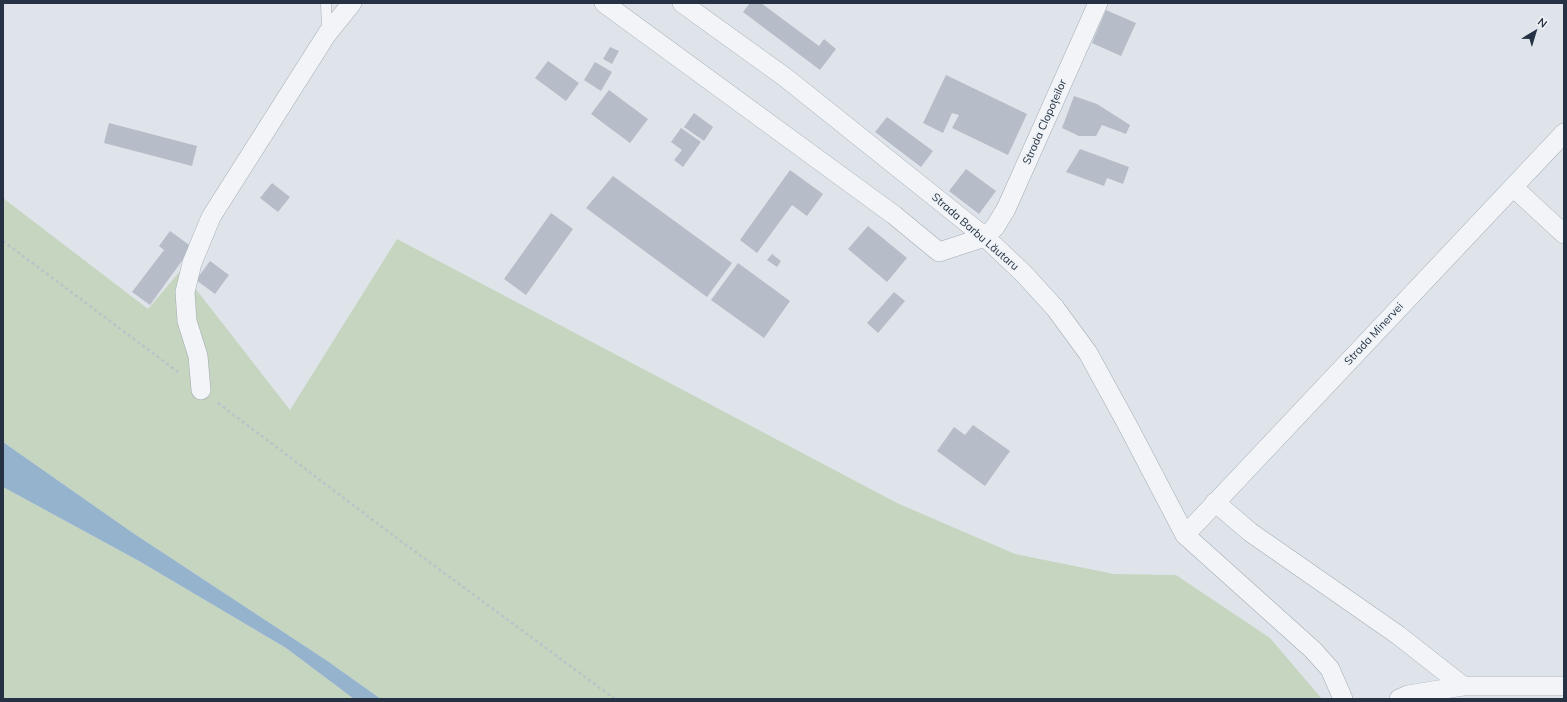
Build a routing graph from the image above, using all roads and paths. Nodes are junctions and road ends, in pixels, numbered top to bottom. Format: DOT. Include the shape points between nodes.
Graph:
graph roads {
  1 [pos="326,3"];
  2 [pos="352,3"];
  3 [pos="604,3"];
  4 [pos="682,3"];
  5 [pos="1098,3"];
  6 [pos="327,34"];
  7 [pos="1564,133"];
  8 [pos="1513,187"];
  9 [pos="1564,234"];
  10 [pos="985,237"];
  11 [pos="3,240"];
  12 [pos="201,390"];
  13 [pos="1216,502"];
  14 [pos="1185,535"];
  15 [pos="1463,686"];
  16 [pos="1564,686"];
  17 [pos="616,699"];
  18 [pos="1343,699"];
  19 [pos="1399,699"];
  1 -- 6 [label="lane"];
  2 -- 6 [label="street"];
  3 -- 10 [label="street" via="894,215 939,252"];
  4 -- 10 [label="street, Strada Barbu Lăutaru" via="786,78"];
  5 -- 10 [label="street, Strada Clopoțeilor" via="1006,209"];
  6 -- 12 [label="street" via="211,217 192,263 185,292 187,321 198,356"];
  7 -- 8 [label="street, Strada Minervei"];
  8 -- 9 [label="street"];
  8 -- 13 [label="street, Strada Minervei"];
  10 -- 14 [label="street, Strada Barbu Lăutaru" via="1055,308 1088,353"];
  11 -- 12 [label="path"];
  12 -- 17 [label="path"];
  13 -- 14 [label="street, Strada Minervei"];
  13 -- 15 [label="street" via="1250,532 1398,635"];
  14 -- 18 [label="street" via="1313,650 1330,669"];
  15 -- 16 [label="street"];
  15 -- 19 [label="street" via="1408,695"];
}
